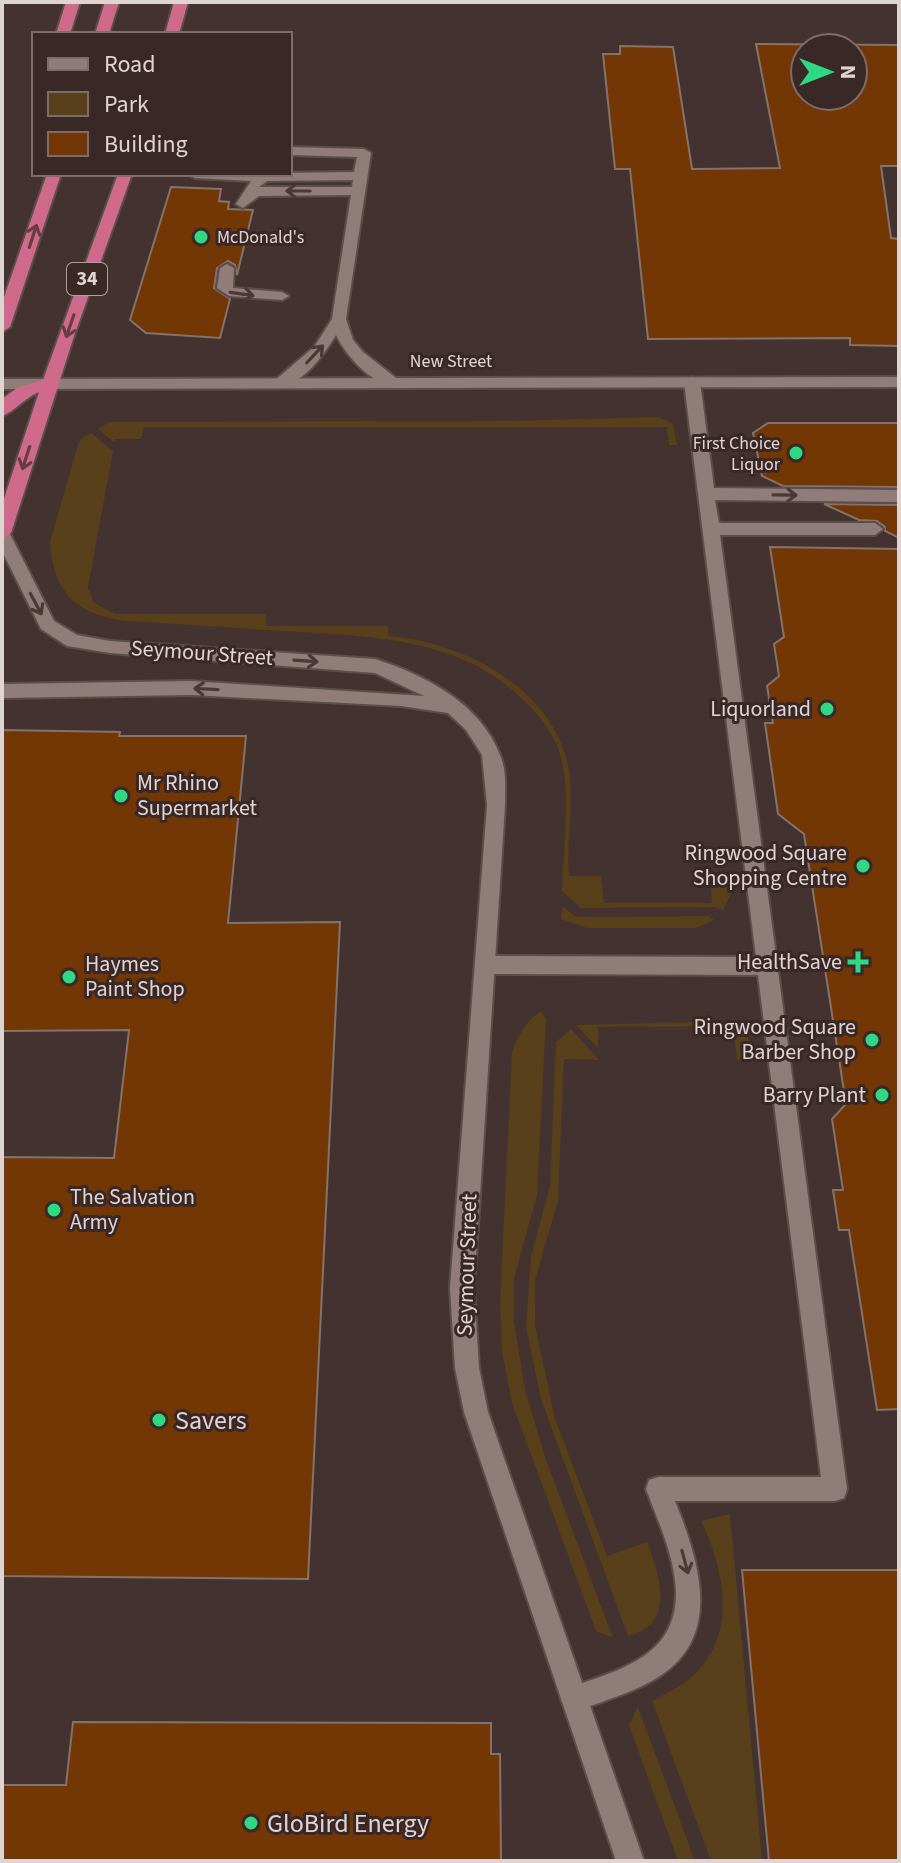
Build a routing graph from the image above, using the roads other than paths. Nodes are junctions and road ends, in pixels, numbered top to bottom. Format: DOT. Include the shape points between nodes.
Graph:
graph roads {
  1 [pos="73,2"];
  2 [pos="112,2"];
  3 [pos="181,2"];
  4 [pos="64,32"];
  5 [pos="103,32"];
  6 [pos="173,32"];
  7 [pos="292,151"];
  8 [pos="44,176"];
  9 [pos="53,176"];
  10 [pos="124,176"];
  11 [pos="241,176"];
  12 [pos="264,177"];
  13 [pos="359,184"];
  14 [pos="45,198"];
  15 [pos="227,268"];
  16 [pos="282,296"];
  17 [pos="339,319"];
  18 [pos="2,327"];
  19 [pos="282,381"];
  20 [pos="391,381"];
  21 [pos="692,382"];
  22 [pos="899,382"];
  23 [pos="2,384"];
  24 [pos="51,384"];
  25 [pos="2,410"];
  26 [pos="707,494"];
  27 [pos="899,496"];
  28 [pos="711,529"];
  29 [pos="875,529"];
  30 [pos="2,534"];
  31 [pos="2,691"];
  32 [pos="451,707"];
  33 [pos="485,965"];
  34 [pos="769,966"];
  35 [pos="574,1699"];
  36 [pos="630,1861"];
  1 -- 4 [label="highway"];
  2 -- 5 [label="highway"];
  3 -- 6 [label="highway"];
  7 -- 13 [label="street" via="364,153"];
  8 -- 14 [label="highway"];
  9 -- 14 [label="highway"];
  10 -- 24 [label="highway, 34, one-way"];
  11 -- 12 [label="street"];
  12 -- 13 [label="street"];
  13 -- 12 [label="street, one-way" via="255,192 243,204"];
  13 -- 17 [label="street"];
  18 -- 14 [label="highway, one-way"];
  15 -- 16 [label="street, one-way" via="224,288 229,292"];
  19 -- 17 [label="street, one-way" via="319,350"];
  17 -- 20 [label="street" via="345,343"];
  19 -- 20 [label="street, New Street"];
  19 -- 24 [label="street, New Street"];
  20 -- 21 [label="street, New Street"];
  21 -- 22 [label="street, New Street"];
  21 -- 26 [label="street"];
  23 -- 24 [label="street, New Street"];
  24 -- 25 [label="highway" via="9,400"];
  24 -- 30 [label="highway, 34, one-way"];
  26 -- 27 [label="street, one-way"];
  26 -- 28 [label="street"];
  28 -- 29 [label="street"];
  28 -- 34 [label="street"];
  30 -- 32 [label="street, Seymour Street, one-way" via="47,625 73,641 375,666 415,681"];
  32 -- 31 [label="street, Seymour Street, one-way" via="386,698 191,688"];
  32 -- 33 [label="street, Seymour Street" via="480,733 496,778"];
  33 -- 34 [label="street"];
  33 -- 35 [label="street, Seymour Street" via="462,1288 467,1368 490,1457"];
  34 -- 35 [label="street, one-way" via="835,1489 658,1489 690,1582 683,1632 657,1663"];
  35 -- 36 [label="street, Seymour Street"];
}
